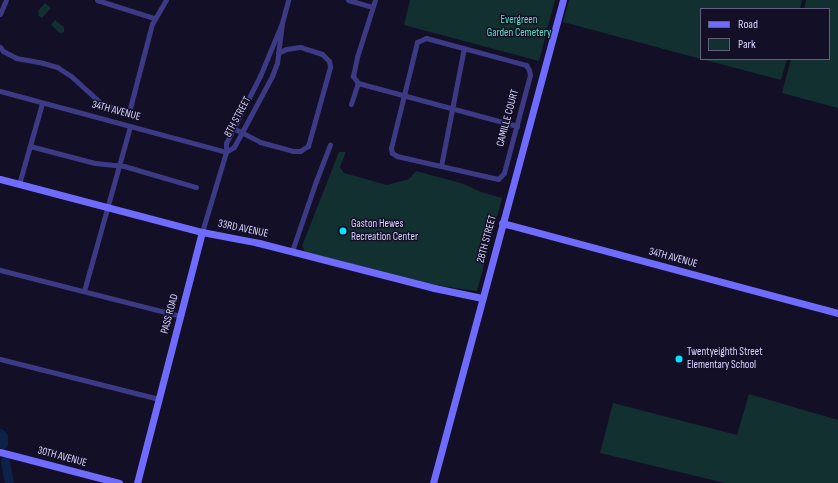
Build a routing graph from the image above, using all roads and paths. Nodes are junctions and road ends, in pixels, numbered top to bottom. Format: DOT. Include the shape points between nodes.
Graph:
graph roads {
  1 [pos="6,0"];
  2 [pos="97,0"];
  3 [pos="166,0"];
  4 [pos="288,0"];
  5 [pos="348,0"];
  6 [pos="375,0"];
  7 [pos="563,0"];
  8 [pos="372,7"];
  9 [pos="0,14"];
  10 [pos="154,18"];
  11 [pos="282,24"];
  12 [pos="0,46"];
  13 [pos="464,48"];
  14 [pos="278,53"];
  15 [pos="358,83"];
  16 [pos="252,90"];
  17 [pos="0,91"];
  18 [pos="261,95"];
  19 [pos="403,95"];
  20 [pos="42,103"];
  21 [pos="351,104"];
  22 [pos="452,109"];
  23 [pos="130,126"];
  24 [pos="517,126"];
  25 [pos="233,128"];
  26 [pos="241,132"];
  27 [pos="330,145"];
  28 [pos="30,146"];
  29 [pos="226,152"];
  30 [pos="119,165"];
  31 [pos="441,166"];
  32 [pos="0,179"];
  33 [pos="19,184"];
  34 [pos="196,187"];
  35 [pos="108,206"];
  36 [pos="502,223"];
  37 [pos="202,232"];
  38 [pos="292,251"];
  39 [pos="0,270"];
  40 [pos="84,291"];
  41 [pos="482,298"];
  42 [pos="838,313"];
  43 [pos="181,316"];
  44 [pos="0,359"];
  45 [pos="159,399"];
  46 [pos="0,452"];
  47 [pos="119,483"];
  48 [pos="137,483"];
  49 [pos="433,483"];
  1 -- 9 [label="street"];
  2 -- 10 [label="street"];
  3 -- 10 [label="street"];
  4 -- 11 [label="street, 8TH STREET"];
  5 -- 8 [label="street"];
  6 -- 8 [label="street"];
  7 -- 36 [label="street, 28TH STREET"];
  8 -- 15 [label="street" via="353,76"];
  10 -- 12 [label="street" via="129,112 103,105 57,67 12,56"];
  11 -- 14 [label="street, 8TH STREET"];
  11 -- 16 [label="street, 8TH STREET"];
  13 -- 19 [label="street, CAMILLE COURT" via="426,38 417,42"];
  13 -- 22 [label="street"];
  13 -- 24 [label="street, CAMILLE COURT" via="526,65 530,75"];
  14 -- 18 [label="street, 8TH STREET" via="272,76"];
  14 -- 26 [label="street" via="300,47 322,54 329,61 330,67 308,146 300,151 293,151 260,142"];
  15 -- 19 [label="street"];
  15 -- 21 [label="street"];
  16 -- 18 [label="street"];
  16 -- 25 [label="street, 8TH STREET"];
  17 -- 20 [label="street, 34TH AVENUE"];
  18 -- 26 [label="street, 8TH STREET"];
  19 -- 22 [label="street"];
  19 -- 31 [label="street, CAMILLE COURT" via="390,148 392,153"];
  20 -- 23 [label="street, 34TH AVENUE"];
  20 -- 28 [label="street"];
  22 -- 24 [label="street"];
  22 -- 31 [label="street"];
  23 -- 29 [label="street, 34TH AVENUE"];
  23 -- 30 [label="street"];
  24 -- 31 [label="street, CAMILLE COURT" via="504,173 498,179"];
  25 -- 26 [label="street"];
  25 -- 29 [label="street, 8TH STREET" via="226,143"];
  26 -- 29 [label="street, 8TH STREET" via="234,147"];
  27 -- 38 [label="street"];
  28 -- 30 [label="street" via="95,163"];
  28 -- 33 [label="street"];
  29 -- 37 [label="street, PASS ROAD"];
  30 -- 34 [label="street"];
  30 -- 35 [label="street"];
  32 -- 33 [label="street, 33RD AVENUE"];
  33 -- 35 [label="street, 33RD AVENUE"];
  35 -- 37 [label="street, 33RD AVENUE"];
  35 -- 40 [label="street"];
  36 -- 41 [label="street, 28TH STREET"];
  36 -- 42 [label="street, 34TH AVENUE"];
  37 -- 38 [label="street, 33RD AVENUE"];
  37 -- 43 [label="street, PASS ROAD"];
  38 -- 41 [label="street, 33RD AVENUE"];
  39 -- 40 [label="street"];
  40 -- 43 [label="street"];
  41 -- 49 [label="street, 28TH STREET"];
  43 -- 45 [label="street, PASS ROAD"];
  44 -- 45 [label="street"];
  45 -- 48 [label="street, PASS ROAD"];
  46 -- 47 [label="street, 30TH AVENUE"];
}
